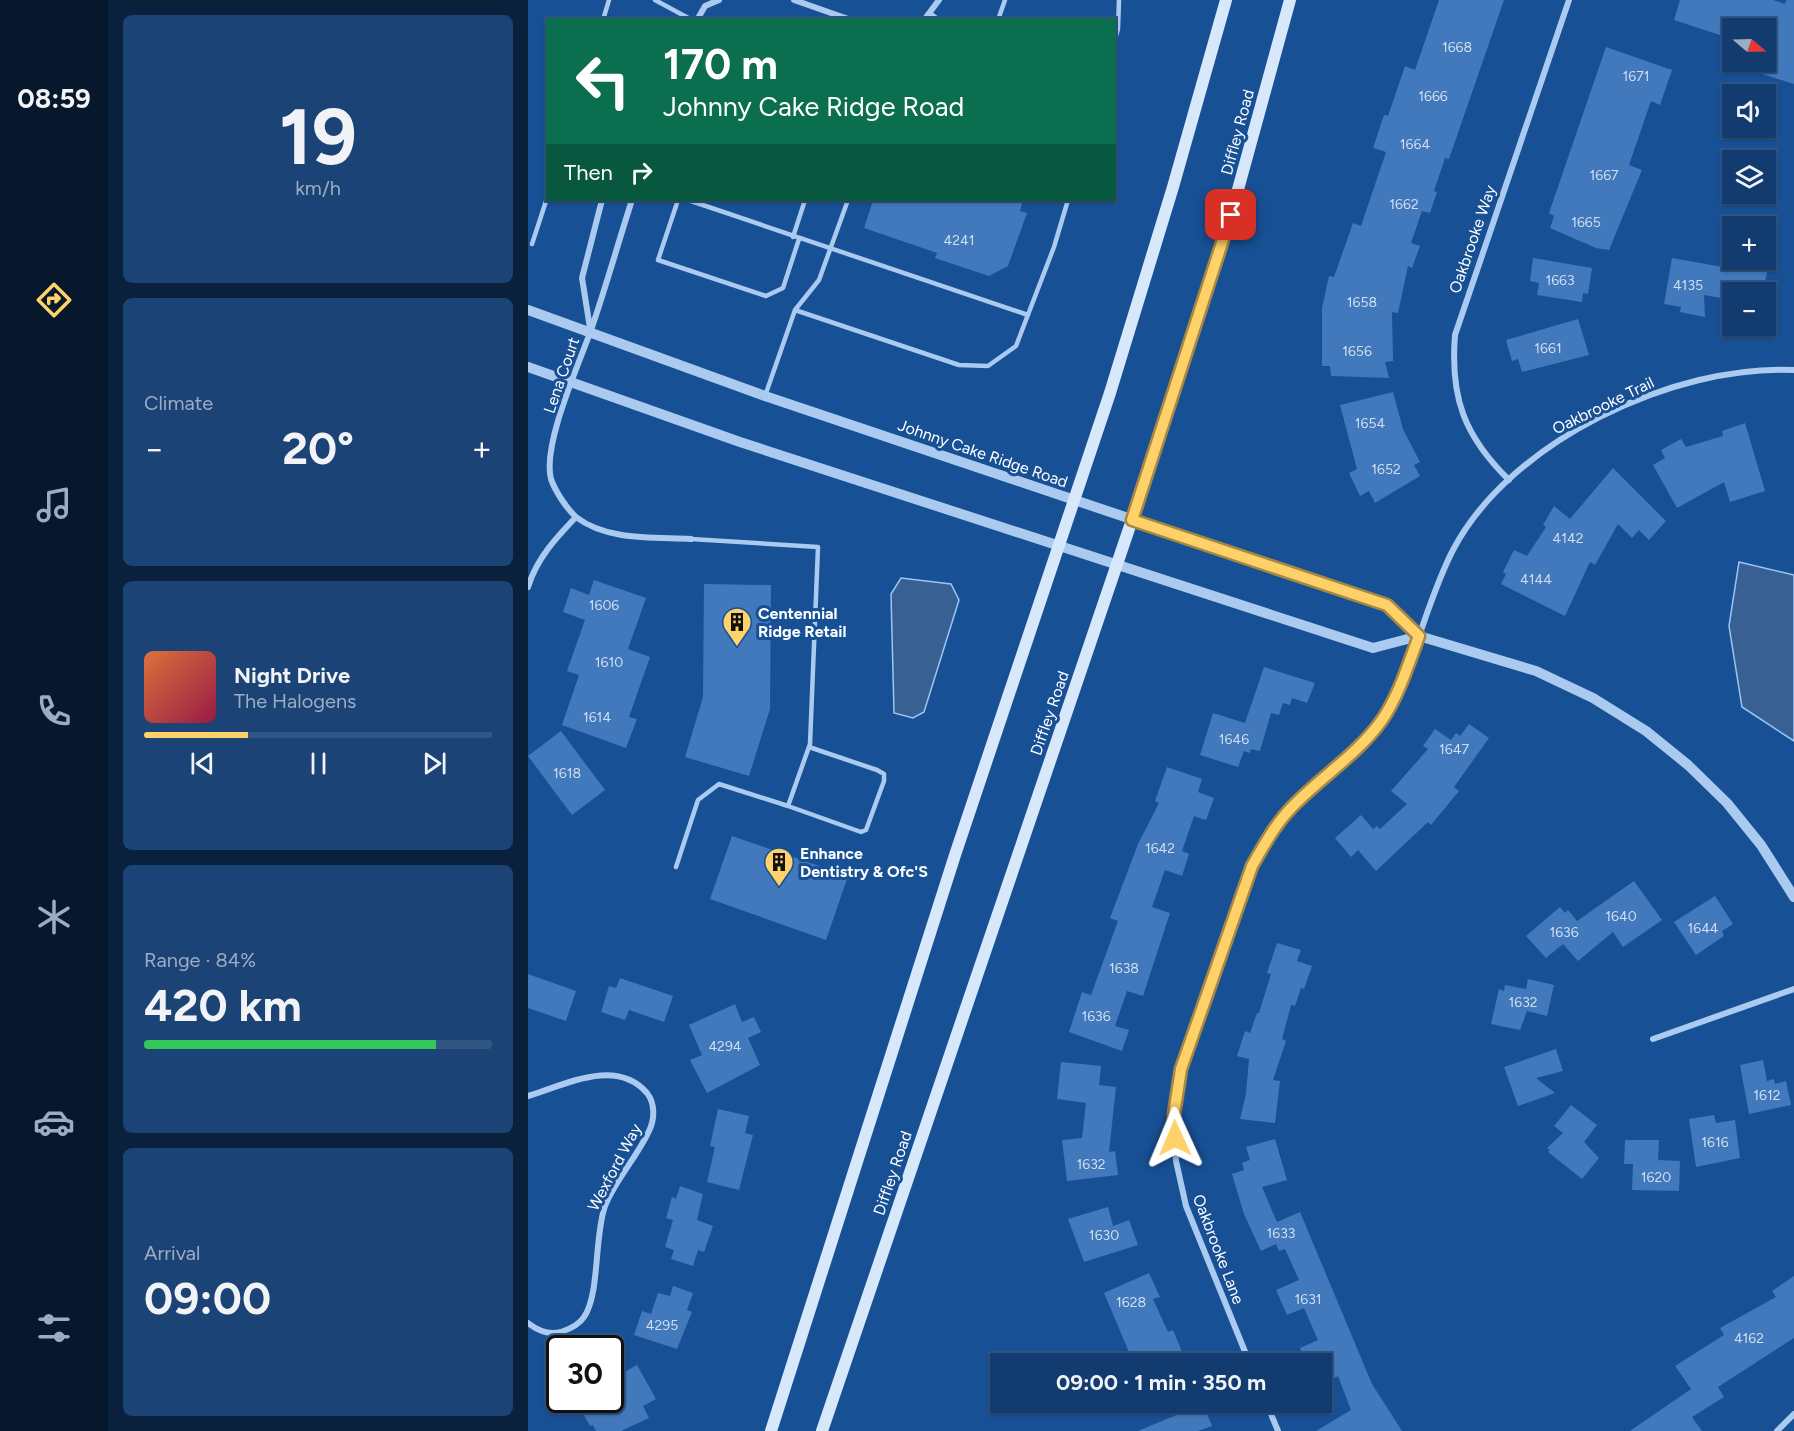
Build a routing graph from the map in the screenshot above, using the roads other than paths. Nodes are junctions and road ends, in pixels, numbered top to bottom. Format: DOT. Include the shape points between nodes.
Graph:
graph roads {
  1 [pos="609,0"];
  2 [pos="655,0"];
  3 [pos="719,0"];
  4 [pos="794,0"];
  5 [pos="939,0"];
  6 [pos="1005,0"];
  7 [pos="1119,0"];
  8 [pos="1226,0"];
  9 [pos="1290,0"];
  10 [pos="1569,0"];
  11 [pos="930,13"];
  12 [pos="604,18"];
  13 [pos="688,18"];
  14 [pos="698,18"];
  15 [pos="845,18"];
  16 [pos="926,18"];
  17 [pos="936,18"];
  18 [pos="999,18"];
  19 [pos="1116,35"];
  20 [pos="546,201"];
  21 [pos="602,201"];
  22 [pos="632,201"];
  23 [pos="678,201"];
  24 [pos="691,201"];
  25 [pos="806,201"];
  26 [pos="848,201"];
  27 [pos="1068,201"];
  28 [pos="793,237"];
  29 [pos="799,239"];
  30 [pos="532,244"];
  31 [pos="832,249"];
  32 [pos="528,310"];
  33 [pos="795,310"];
  34 [pos="1028,315"];
  35 [pos="590,331"];
  36 [pos="528,368"];
  37 [pos="1794,369"];
  38 [pos="570,383"];
  39 [pos="765,396"];
  40 [pos="1509,480"];
  41 [pos="1074,500"];
  42 [pos="576,517"];
  43 [pos="1132,520"];
  44 [pos="691,539"];
  45 [pos="1059,546"];
  46 [pos="1116,565"];
  47 [pos="528,587"];
  48 [pos="1419,636"];
  49 [pos="809,747"];
  50 [pos="788,806"];
  51 [pos="676,867"];
  52 [pos="1794,897"];
  53 [pos="1794,989"];
  54 [pos="1653,1039"];
  55 [pos="528,1096"];
  56 [pos="528,1323"];
  57 [pos="1246,1353"];
  58 [pos="1271,1413"];
  59 [pos="1794,1414"];
  60 [pos="771,1431"];
  61 [pos="822,1431"];
  62 [pos="1278,1431"];
  63 [pos="1777,1431"];
  1 -- 12 [label="lane"];
  2 -- 13 [label="lane"];
  3 -- 14 [label="street" via="705,6"];
  4 -- 15 [label="street"];
  5 -- 11 [label="street"];
  6 -- 18 [label="lane"];
  7 -- 19 [label="lane"];
  8 -- 41 [label="main road" via="1173,187"];
  9 -- 43 [label="main road, Diffley Road" via="1231,215"];
  10 -- 40 [label="street, Oakbrooke Way" via="1455,335 1454,375 1462,414 1480,449"];
  11 -- 16 [label="street"];
  11 -- 17 [label="lane"];
  20 -- 30 [label="lane"];
  21 -- 35 [label="street" via="582,278"];
  22 -- 35 [label="street, Lena Court"];
  23 -- 29 [label="lane" via="658,260 766,296 783,288"];
  24 -- 28 [label="lane"];
  25 -- 28 [label="lane"];
  26 -- 31 [label="lane"];
  27 -- 34 [label="lane"];
  28 -- 29 [label="lane"];
  29 -- 31 [label="lane"];
  31 -- 33 [label="lane" via="819,280"];
  31 -- 34 [label="lane"];
  32 -- 35 [label="street, Johnny Cake Ridge Road"];
  33 -- 34 [label="lane" via="959,365 988,366 1016,346"];
  33 -- 39 [label="lane"];
  35 -- 38 [label="street, Lena Court"];
  35 -- 39 [label="street, Johnny Cake Ridge Road"];
  36 -- 38 [label="street"];
  37 -- 40 [label="street, Oakbrooke Trail" via="1730,373 1667,389 1574,431"];
  38 -- 42 [label="street, Lena Court" via="552,451 551,478"];
  38 -- 45 [label="street"];
  39 -- 41 [label="street, Johnny Cake Ridge Road"];
  40 -- 48 [label="street, Oakbrooke Trail" via="1472,521 1452,552"];
  41 -- 43 [label="street, Johnny Cake Ridge Road"];
  41 -- 45 [label="main road"];
  42 -- 44 [label="street, Lena Court" via="605,532"];
  42 -- 47 [label="street" via="548,547"];
  43 -- 46 [label="main road, Diffley Road"];
  43 -- 48 [label="street, Johnny Cake Ridge Road" via="1387,605"];
  44 -- 49 [label="lane" via="818,547"];
  45 -- 46 [label="street"];
  45 -- 60 [label="main road" via="955,855"];
  46 -- 48 [label="street" via="1373,648"];
  46 -- 61 [label="main road, Diffley Road"];
  48 -- 52 [label="street, Johnny Cake Ridge Road" via="1536,671 1593,698 1646,731 1727,803 1761,845"];
  48 -- 57 [label="street, Oakbrooke Lane" via="1382,720 1364,742 1292,807 1252,866 1181,1069 1174,1114 1176,1161 1186,1206"];
  49 -- 50 [label="lane"];
  49 -- 50 [label="lane" via="877,770 884,774 884,781 866,830 861,832"];
  50 -- 51 [label="lane" via="719,784 698,800"];
  53 -- 54 [label="street"];
  55 -- 56 [label="street, Wexford Way" via="601,1074 616,1075 630,1078 642,1088 651,1098 654,1114 650,1130 606,1203 598,1229 593,1288 584,1317 572,1328 556,1333"];
  58 -- 62 [label="street"];
  59 -- 63 [label="street"];
}
